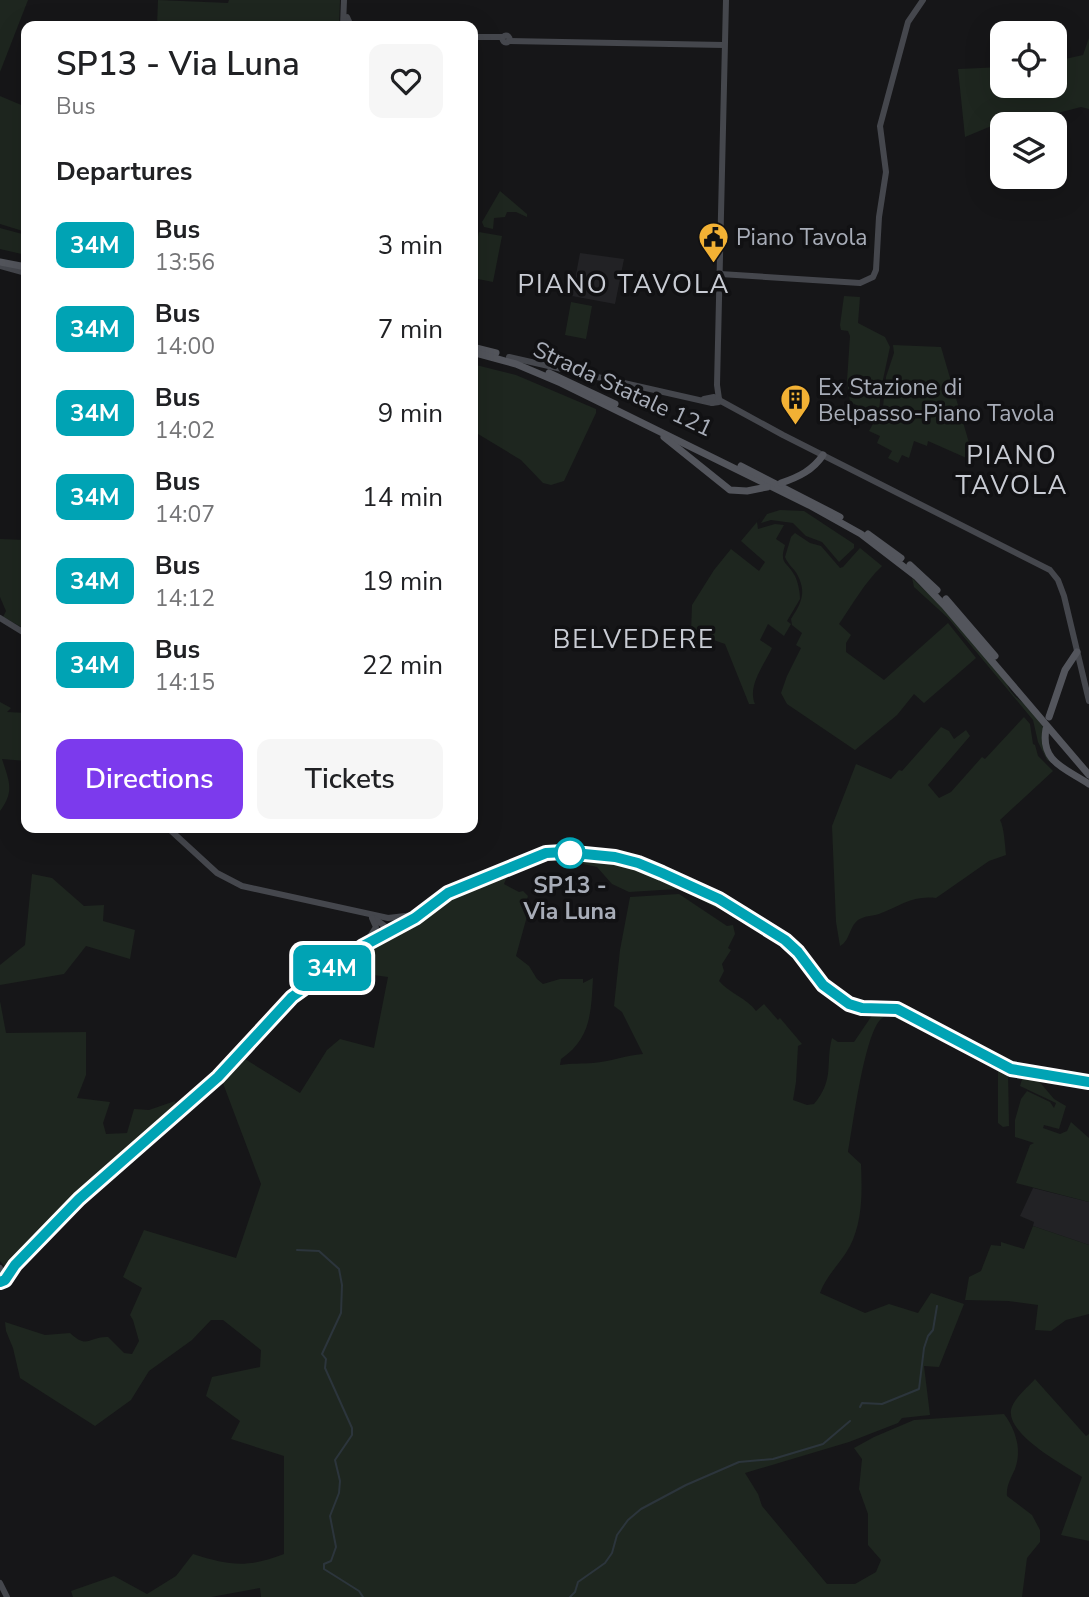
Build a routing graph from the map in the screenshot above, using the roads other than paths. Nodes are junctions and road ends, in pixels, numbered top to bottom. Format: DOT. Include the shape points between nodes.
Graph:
graph roads {
  1 [pos="345,0"];
  2 [pos="726,0"];
  3 [pos="923,0"];
  4 [pos="346,21"];
  5 [pos="347,21"];
  6 [pos="478,37"];
  7 [pos="724,45"];
  8 [pos="0,262"];
  9 [pos="21,264"];
  10 [pos="21,271"];
  11 [pos="720,274"];
  12 [pos="478,351"];
  13 [pos="478,352"];
  14 [pos="509,357"];
  15 [pos="715,400"];
  16 [pos="631,416"];
  17 [pos="824,454"];
  18 [pos="751,474"];
  19 [pos="781,483"];
  20 [pos="767,487"];
  21 [pos="0,618"];
  22 [pos="21,631"];
  23 [pos="1077,652"];
  24 [pos="1068,666"];
  25 [pos="1080,666"];
  26 [pos="1089,701"];
  27 [pos="1049,717"];
  28 [pos="1046,729"];
  29 [pos="1089,768"];
  30 [pos="1089,775"];
  31 [pos="1089,784"];
  32 [pos="173,833"];
  33 [pos="348,910"];
  34 [pos="421,913"];
  35 [pos="370,917"];
  36 [pos="388,918"];
  37 [pos="391,931"];
  38 [pos="363,946"];
  39 [pos="1089,1082"];
  40 [pos="1,1276"];
  41 [pos="0,1583"];
  42 [pos="6,1596"];
  1 -- 4 [label="street"];
  1 -- 5 [label="street"];
  2 -- 7 [label="street"];
  3 -- 11 [label="street" via="908,22 880,126 886,172 873,278 860,283"];
  6 -- 7 [label="street"];
  7 -- 11 [label="street"];
  8 -- 9 [label="main road"];
  8 -- 10 [label="street"];
  11 -- 15 [label="street"];
  12 -- 14 [label="main road, Strada Statale 121"];
  13 -- 16 [label="main road, Strada Statale 121" via="544,375"];
  14 -- 15 [label="street"];
  14 -- 18 [label="main road, Strada Statale 121" via="571,382"];
  15 -- 17 [label="street"];
  16 -- 18 [label="main road, Strada Statale 121"];
  16 -- 20 [label="main road" via="730,490"];
  17 -- 19 [label="main road" via="810,469"];
  17 -- 23 [label="street" via="1044,565 1064,596"];
  18 -- 29 [label="main road" via="863,530 920,574"];
  18 -- 30 [label="main road" via="853,529 917,578"];
  21 -- 22 [label="street"];
  23 -- 24 [label="main road"];
  23 -- 25 [label="street"];
  24 -- 25 [label="main road"];
  24 -- 27 [label="main road"];
  25 -- 26 [label="street"];
  28 -- 31 [label="main road" via="1044,747 1051,759"];
  32 -- 33 [label="street" via="229,881"];
  33 -- 35 [label="street"];
  33 -- 36 [label="street"];
  34 -- 36 [label="street"];
  34 -- 37 [label="street"];
  34 -- 39 [label="street" via="448,893 546,853 615,857 719,899 785,940 823,985 849,1004 897,1009 1011,1069"];
  35 -- 37 [label="street"];
  35 -- 38 [label="street" via="376,929"];
  36 -- 37 [label="street"];
  37 -- 38 [label="street"];
  38 -- 40 [label="street" via="292,997 218,1077 79,1199"];
  41 -- 42 [label="street"];
}
